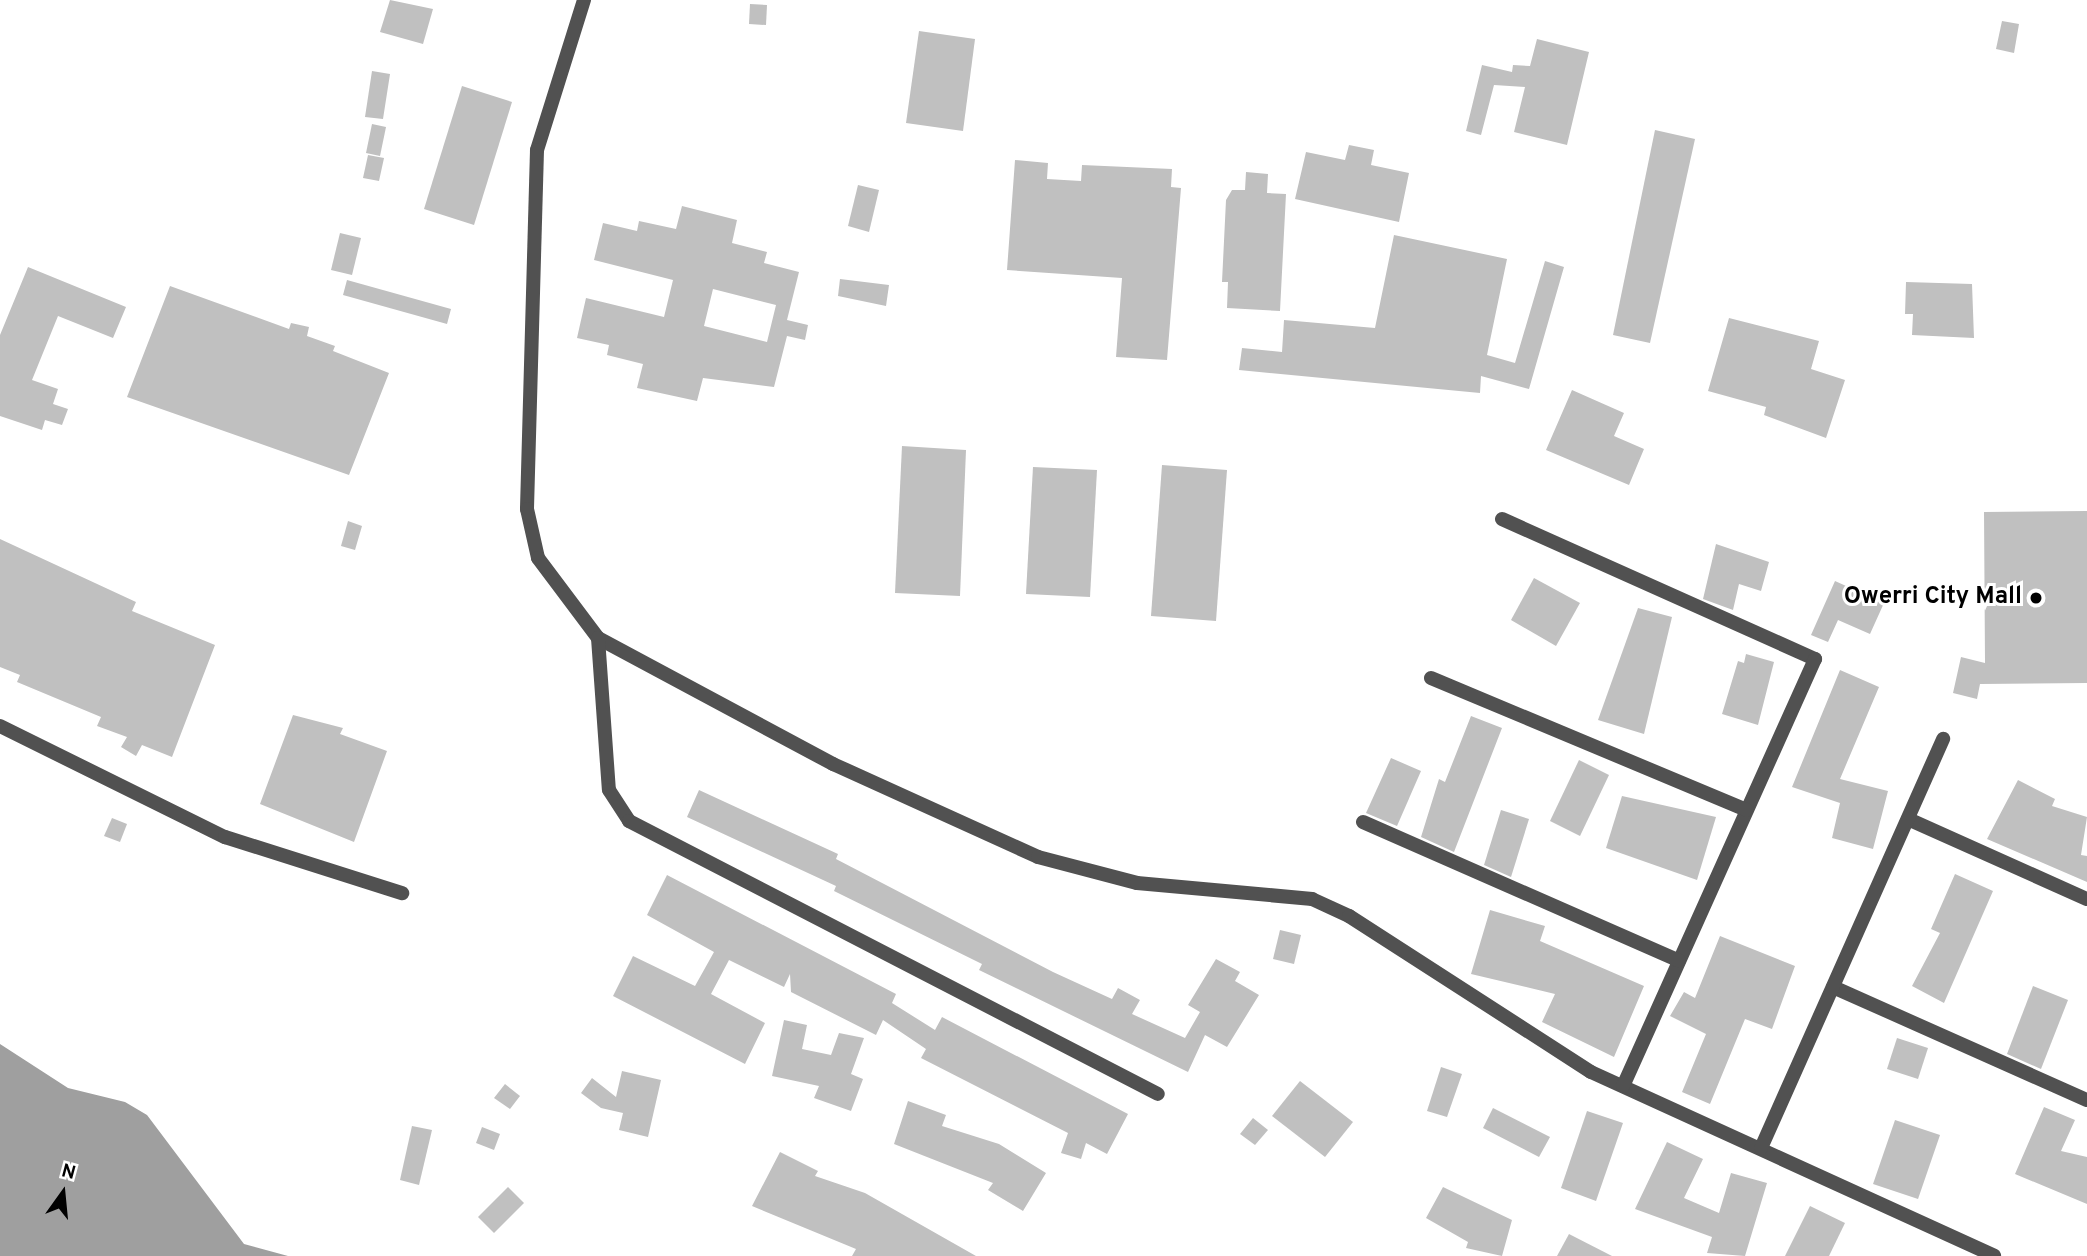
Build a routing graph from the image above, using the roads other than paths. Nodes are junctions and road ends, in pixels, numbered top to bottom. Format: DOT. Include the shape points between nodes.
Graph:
graph roads {
  1 [pos="584,0"];
  2 [pos="1502,519"];
  3 [pos="598,638"];
  4 [pos="1431,678"];
  5 [pos="0,726"];
  6 [pos="1943,739"];
  7 [pos="1747,810"];
  8 [pos="1908,818"];
  9 [pos="1363,822"];
  10 [pos="402,893"];
  11 [pos="2087,900"];
  12 [pos="1679,961"];
  13 [pos="1833,987"];
  14 [pos="1623,1086"];
  15 [pos="1158,1094"];
  16 [pos="2087,1100"];
  17 [pos="1760,1148"];
  18 [pos="1994,1256"];
  1 -- 3 [label="street" via="537,150 527,509 538,558"];
  2 -- 7 [label="street" via="1815,659"];
  3 -- 14 [label="street" via="845,770 1038,857 1137,883 1312,899 1349,916 1520,1030"];
  3 -- 15 [label="street" via="609,790 629,821"];
  4 -- 7 [label="street"];
  5 -- 10 [label="street" via="225,837"];
  6 -- 8 [label="street"];
  7 -- 12 [label="street"];
  8 -- 11 [label="street"];
  8 -- 13 [label="street"];
  9 -- 12 [label="street"];
  12 -- 14 [label="street"];
  13 -- 16 [label="street"];
  13 -- 17 [label="street"];
  14 -- 17 [label="street"];
  17 -- 18 [label="street"];
}
